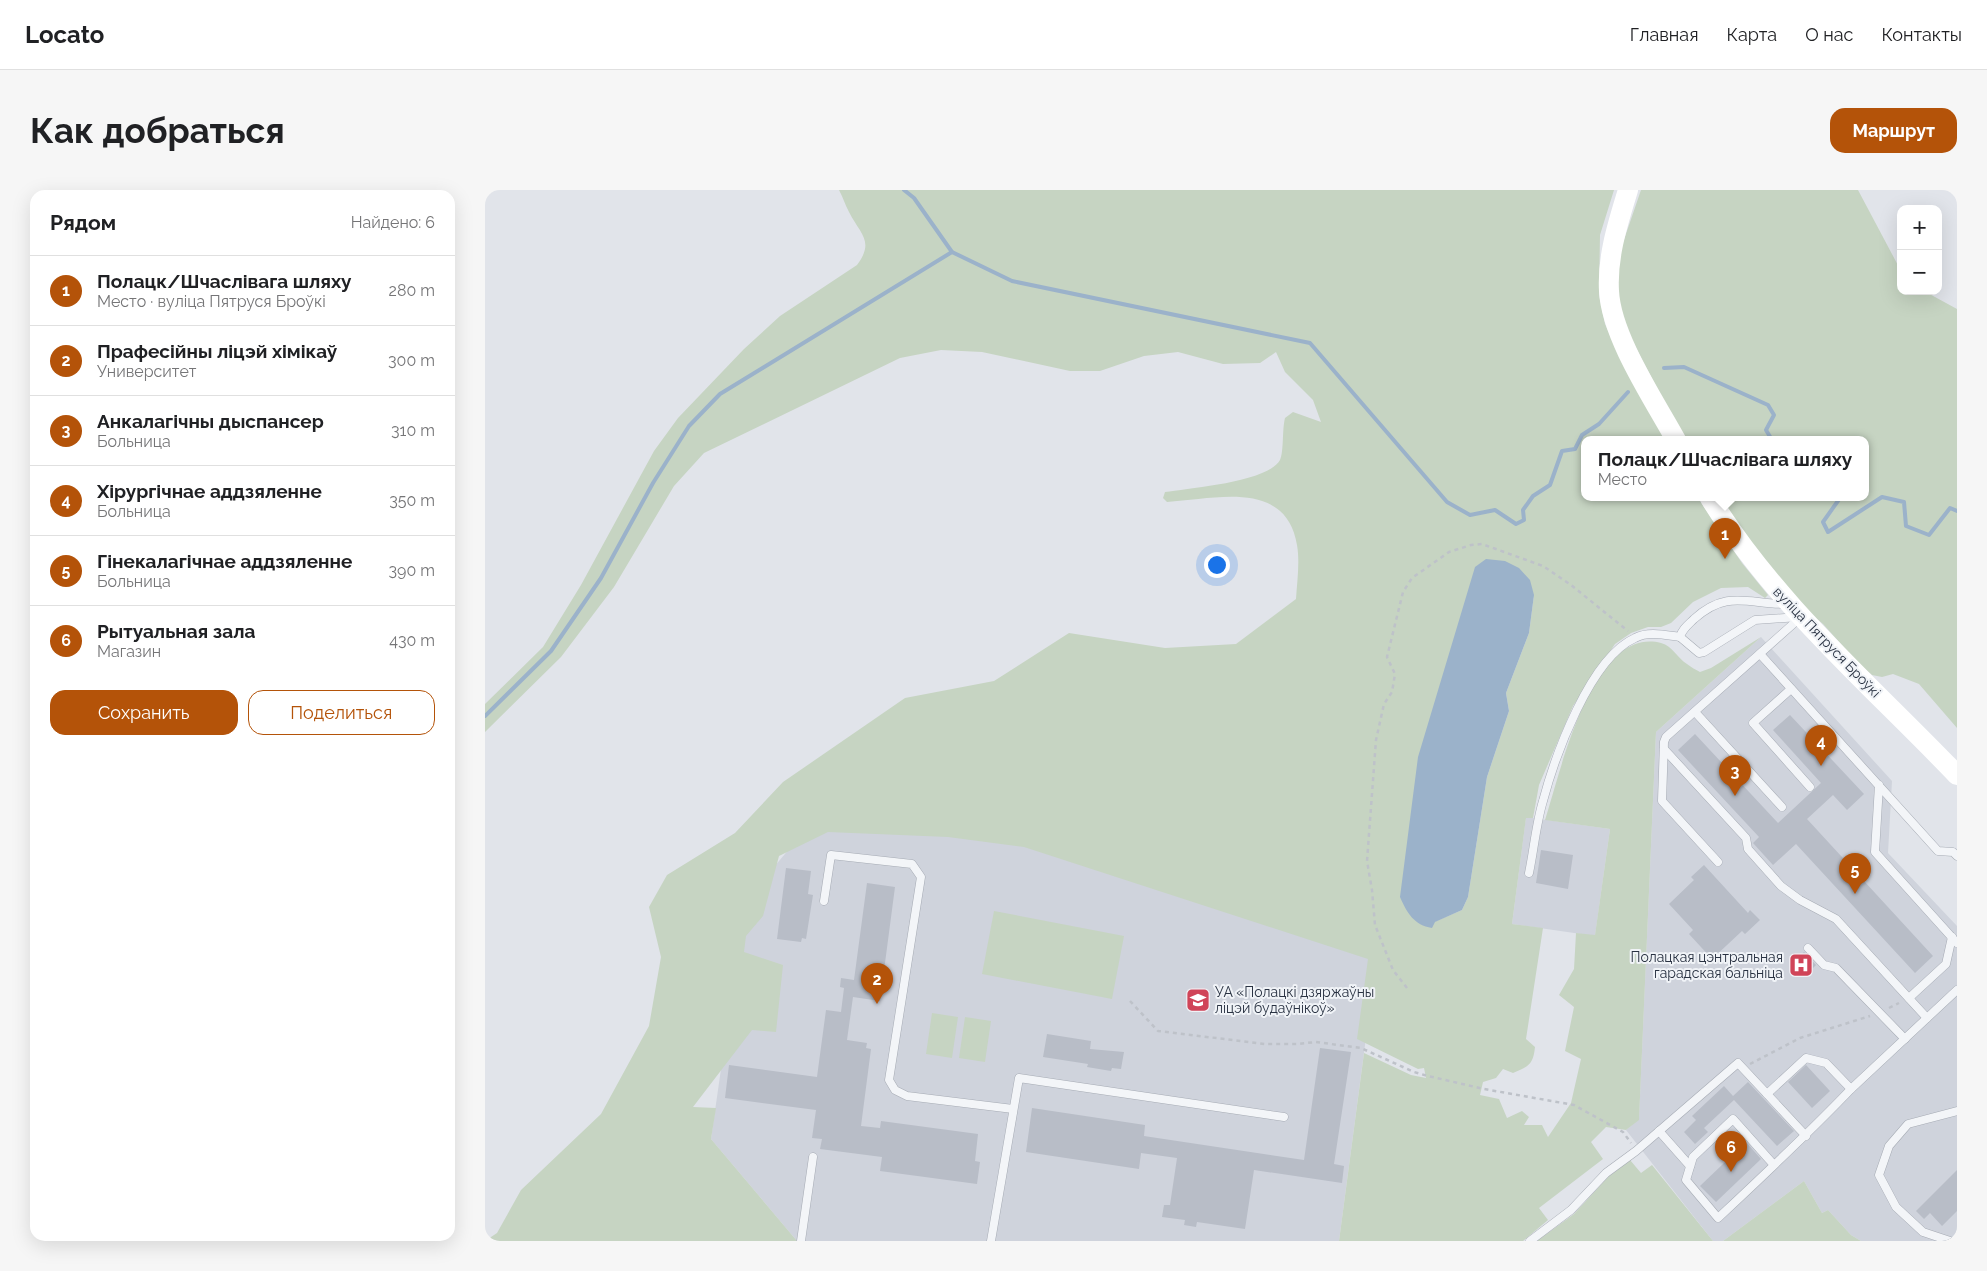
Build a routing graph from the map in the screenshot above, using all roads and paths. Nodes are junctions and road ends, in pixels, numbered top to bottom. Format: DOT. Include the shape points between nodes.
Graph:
graph roads {
  1 [pos="1628,190"];
  2 [pos="1674,436"];
  3 [pos="1712,501"];
  4 [pos="1795,611"];
  5 [pos="1635,637"];
  6 [pos="1680,637"];
  7 [pos="1760,654"];
  8 [pos="1791,689"];
  9 [pos="1695,712"];
  10 [pos="1663,749"];
  11 [pos="1957,775"];
  12 [pos="1879,785"];
  13 [pos="1811,787"];
  14 [pos="1782,806"];
  15 [pos="1957,856"];
  16 [pos="1718,862"];
  17 [pos="1529,873"];
  18 [pos="824,901"];
  19 [pos="1954,940"];
  20 [pos="1808,948"];
  21 [pos="1407,988"];
  22 [pos="1957,990"];
  23 [pos="1909,998"];
  24 [pos="1130,1001"];
  25 [pos="1880,1012"];
  26 [pos="1927,1018"];
  27 [pos="1905,1039"];
  28 [pos="1742,1068"];
  29 [pos="1851,1089"];
  30 [pos="1767,1094"];
  31 [pos="1013,1109"];
  32 [pos="1957,1111"];
  33 [pos="1283,1117"];
  34 [pos="1659,1131"];
  35 [pos="1806,1136"];
  36 [pos="1636,1150"];
  37 [pos="813,1157"];
  38 [pos="1690,1166"];
  39 [pos="1774,1166"];
  40 [pos="801,1241"];
  41 [pos="991,1241"];
  42 [pos="1530,1241"];
  43 [pos="1950,1241"];
  1 -- 2 [label="main road" via="1614,237 1609,293 1615,321 1629,353"];
  3 -- 4 [label="main road, вуліца Пятруся Броўкі" via="1750,557"];
  4 -- 6 [label="lane" via="1745,599 1726,600 1701,613"];
  4 -- 6 [label="lane" via="1755,620 1704,652 1699,653"];
  4 -- 7 [label="lane"];
  4 -- 11 [label="main road, вуліца Пятруся Броўкі"];
  5 -- 6 [label="lane" via="1651,634"];
  5 -- 17 [label="lane" via="1618,648 1576,708 1542,802"];
  5 -- 21 [label="path" via="1543,566 1482,544 1471,544 1449,552 1412,578 1403,592 1387,657 1395,674 1376,740 1367,861 1375,925 1393,970"];
  7 -- 8 [label="lane"];
  7 -- 9 [label="lane"];
  8 -- 12 [label="lane"];
  8 -- 13 [label="lane" via="1753,723"];
  9 -- 10 [label="lane" via="1666,737"];
  9 -- 14 [label="lane"];
  10 -- 16 [label="lane" via="1662,801"];
  10 -- 23 [label="lane" via="1746,838 1748,849 1781,886 1836,919"];
  12 -- 15 [label="lane" via="1938,851 1953,852"];
  12 -- 19 [label="lane" via="1875,852"];
  18 -- 31 [label="lane" via="831,855 912,864 921,876 889,1080 895,1090 907,1096"];
  19 -- 23 [label="lane" via="1946,964"];
  20 -- 25 [label="lane" via="1824,965 1837,968"];
  22 -- 26 [label="lane"];
  23 -- 25 [label="path"];
  23 -- 26 [label="lane"];
  24 -- 36 [label="path" via="1158,1031 1265,1044 1316,1042 1361,1048 1414,1072 1484,1089 1574,1105 1623,1132"];
  25 -- 27 [label="lane"];
  25 -- 28 [label="path" via="1800,1038"];
  26 -- 27 [label="lane"];
  27 -- 29 [label="lane"];
  28 -- 30 [label="lane"];
  28 -- 34 [label="lane" via="1738,1063"];
  29 -- 30 [label="lane" via="1826,1063 1806,1058"];
  29 -- 35 [label="lane"];
  30 -- 35 [label="lane"];
  31 -- 33 [label="lane" via="1019,1078"];
  31 -- 41 [label="lane"];
  32 -- 43 [label="lane" via="1908,1124 1889,1146 1879,1175 1896,1206 1923,1232"];
  34 -- 36 [label="lane"];
  34 -- 38 [label="lane"];
  35 -- 39 [label="lane"];
  36 -- 42 [label="lane" via="1606,1173 1571,1210"];
  37 -- 40 [label="lane"];
  38 -- 39 [label="lane" via="1693,1157 1733,1119"];
  38 -- 39 [label="lane" via="1686,1180 1717,1218"];
}
